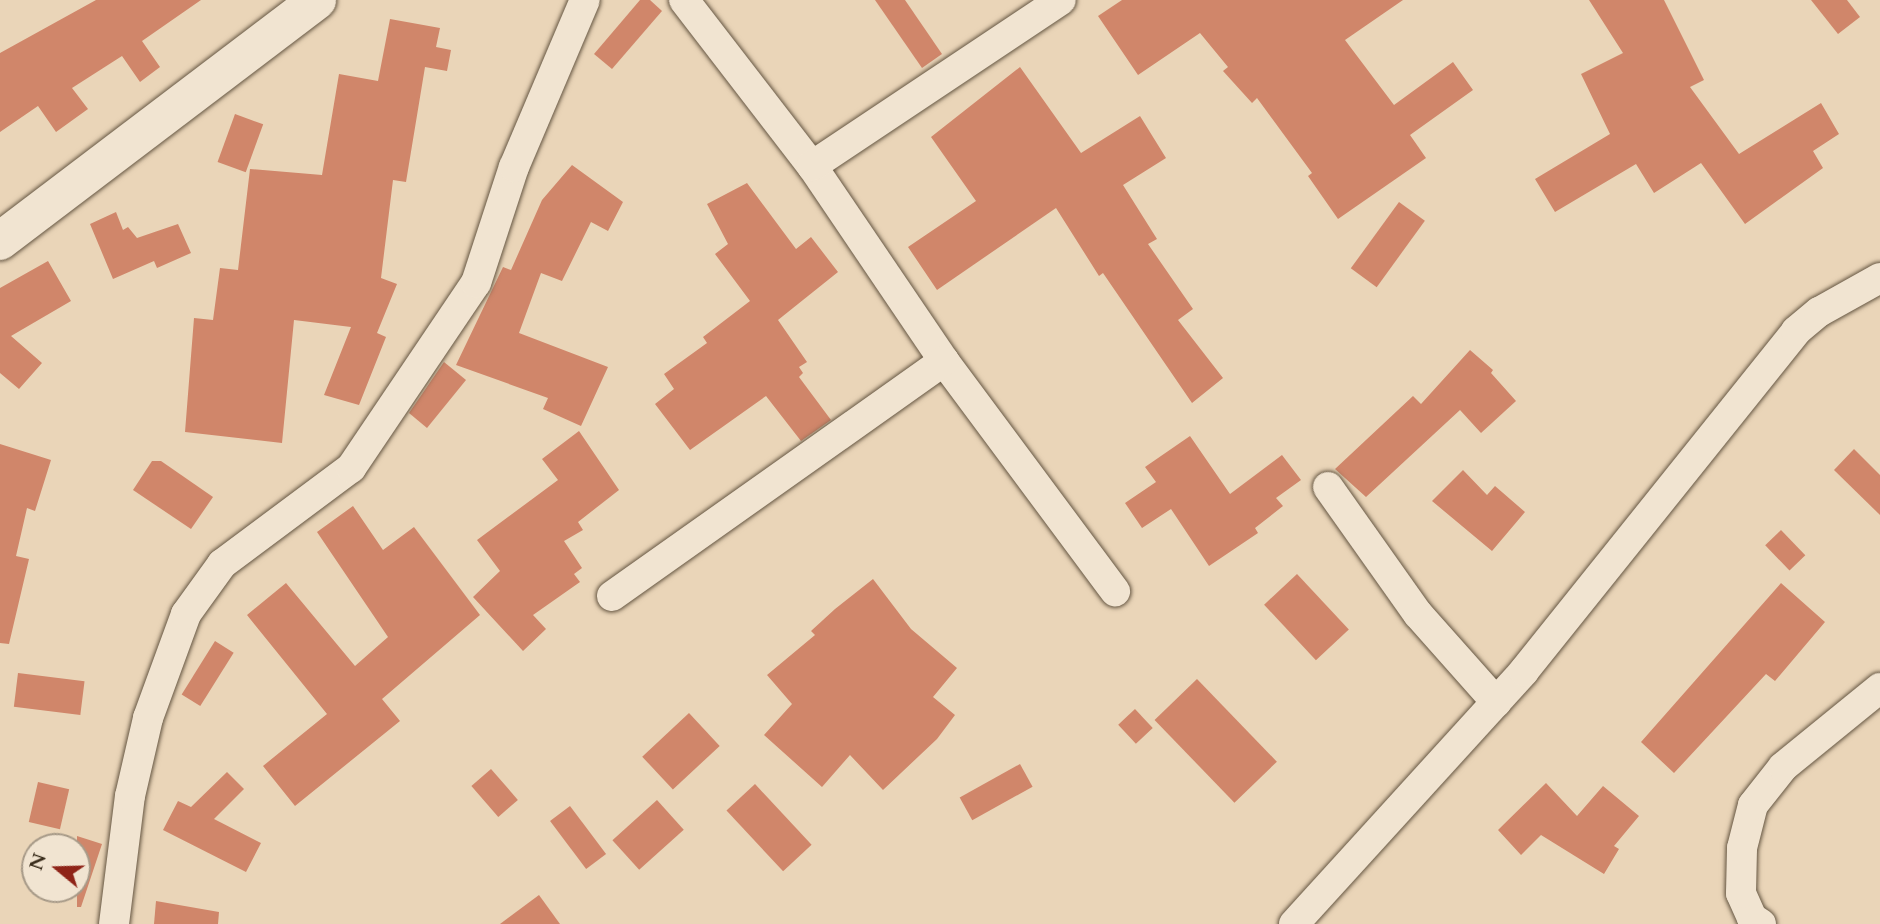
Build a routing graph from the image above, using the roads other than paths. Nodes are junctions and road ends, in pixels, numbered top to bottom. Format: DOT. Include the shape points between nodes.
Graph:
graph roads {
  1 [pos="317,0"];
  2 [pos="585,0"];
  3 [pos="684,0"];
  4 [pos="1061,0"];
  5 [pos="813,166"];
  6 [pos="0,241"];
  7 [pos="1880,278"];
  8 [pos="944,361"];
  9 [pos="1328,487"];
  10 [pos="1115,591"];
  11 [pos="612,596"];
  12 [pos="1880,688"];
  13 [pos="1496,702"];
  14 [pos="114,924"];
  15 [pos="1294,924"];
  16 [pos="1761,924"];
  1 -- 6 [label="street"];
  2 -- 14 [label="street" via="514,167 476,283 351,468 222,565 186,614 148,718 130,796"];
  3 -- 5 [label="street"];
  4 -- 5 [label="street"];
  5 -- 8 [label="street"];
  7 -- 13 [label="street" via="1819,312 1796,331 1696,461"];
  8 -- 10 [label="street"];
  8 -- 11 [label="street"];
  9 -- 13 [label="street" via="1418,614"];
  12 -- 16 [label="street" via="1783,767 1753,805 1742,848 1741,893 1752,918"];
  13 -- 15 [label="street"];
}
